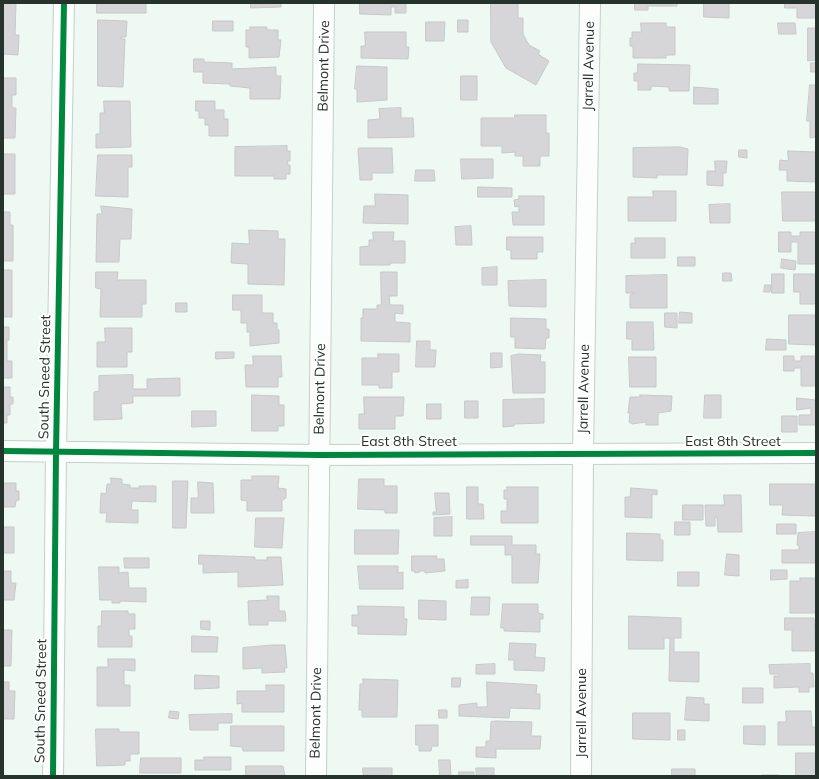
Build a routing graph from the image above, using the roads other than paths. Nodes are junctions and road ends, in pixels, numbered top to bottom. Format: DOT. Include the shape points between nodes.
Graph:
graph roads {
  1 [pos="64,3"];
  2 [pos="324,3"];
  3 [pos="590,3"];
  4 [pos="3,451"];
  5 [pos="56,452"];
  6 [pos="816,453"];
  7 [pos="583,454"];
  8 [pos="319,455"];
  9 [pos="53,776"];
  10 [pos="316,776"];
  11 [pos="581,776"];
  1 -- 5 [label="street, South Sneed Street"];
  2 -- 8 [label="street, Belmont Drive"];
  3 -- 7 [label="street, Jarrell Avenue"];
  4 -- 5 [label="street, East 8th Street"];
  5 -- 8 [label="street, East 8th Street"];
  5 -- 9 [label="street, South Sneed Street"];
  6 -- 7 [label="street, East 8th Street"];
  7 -- 8 [label="street, East 8th Street"];
  7 -- 11 [label="street, Jarrell Avenue"];
  8 -- 10 [label="street, Belmont Drive"];
}
